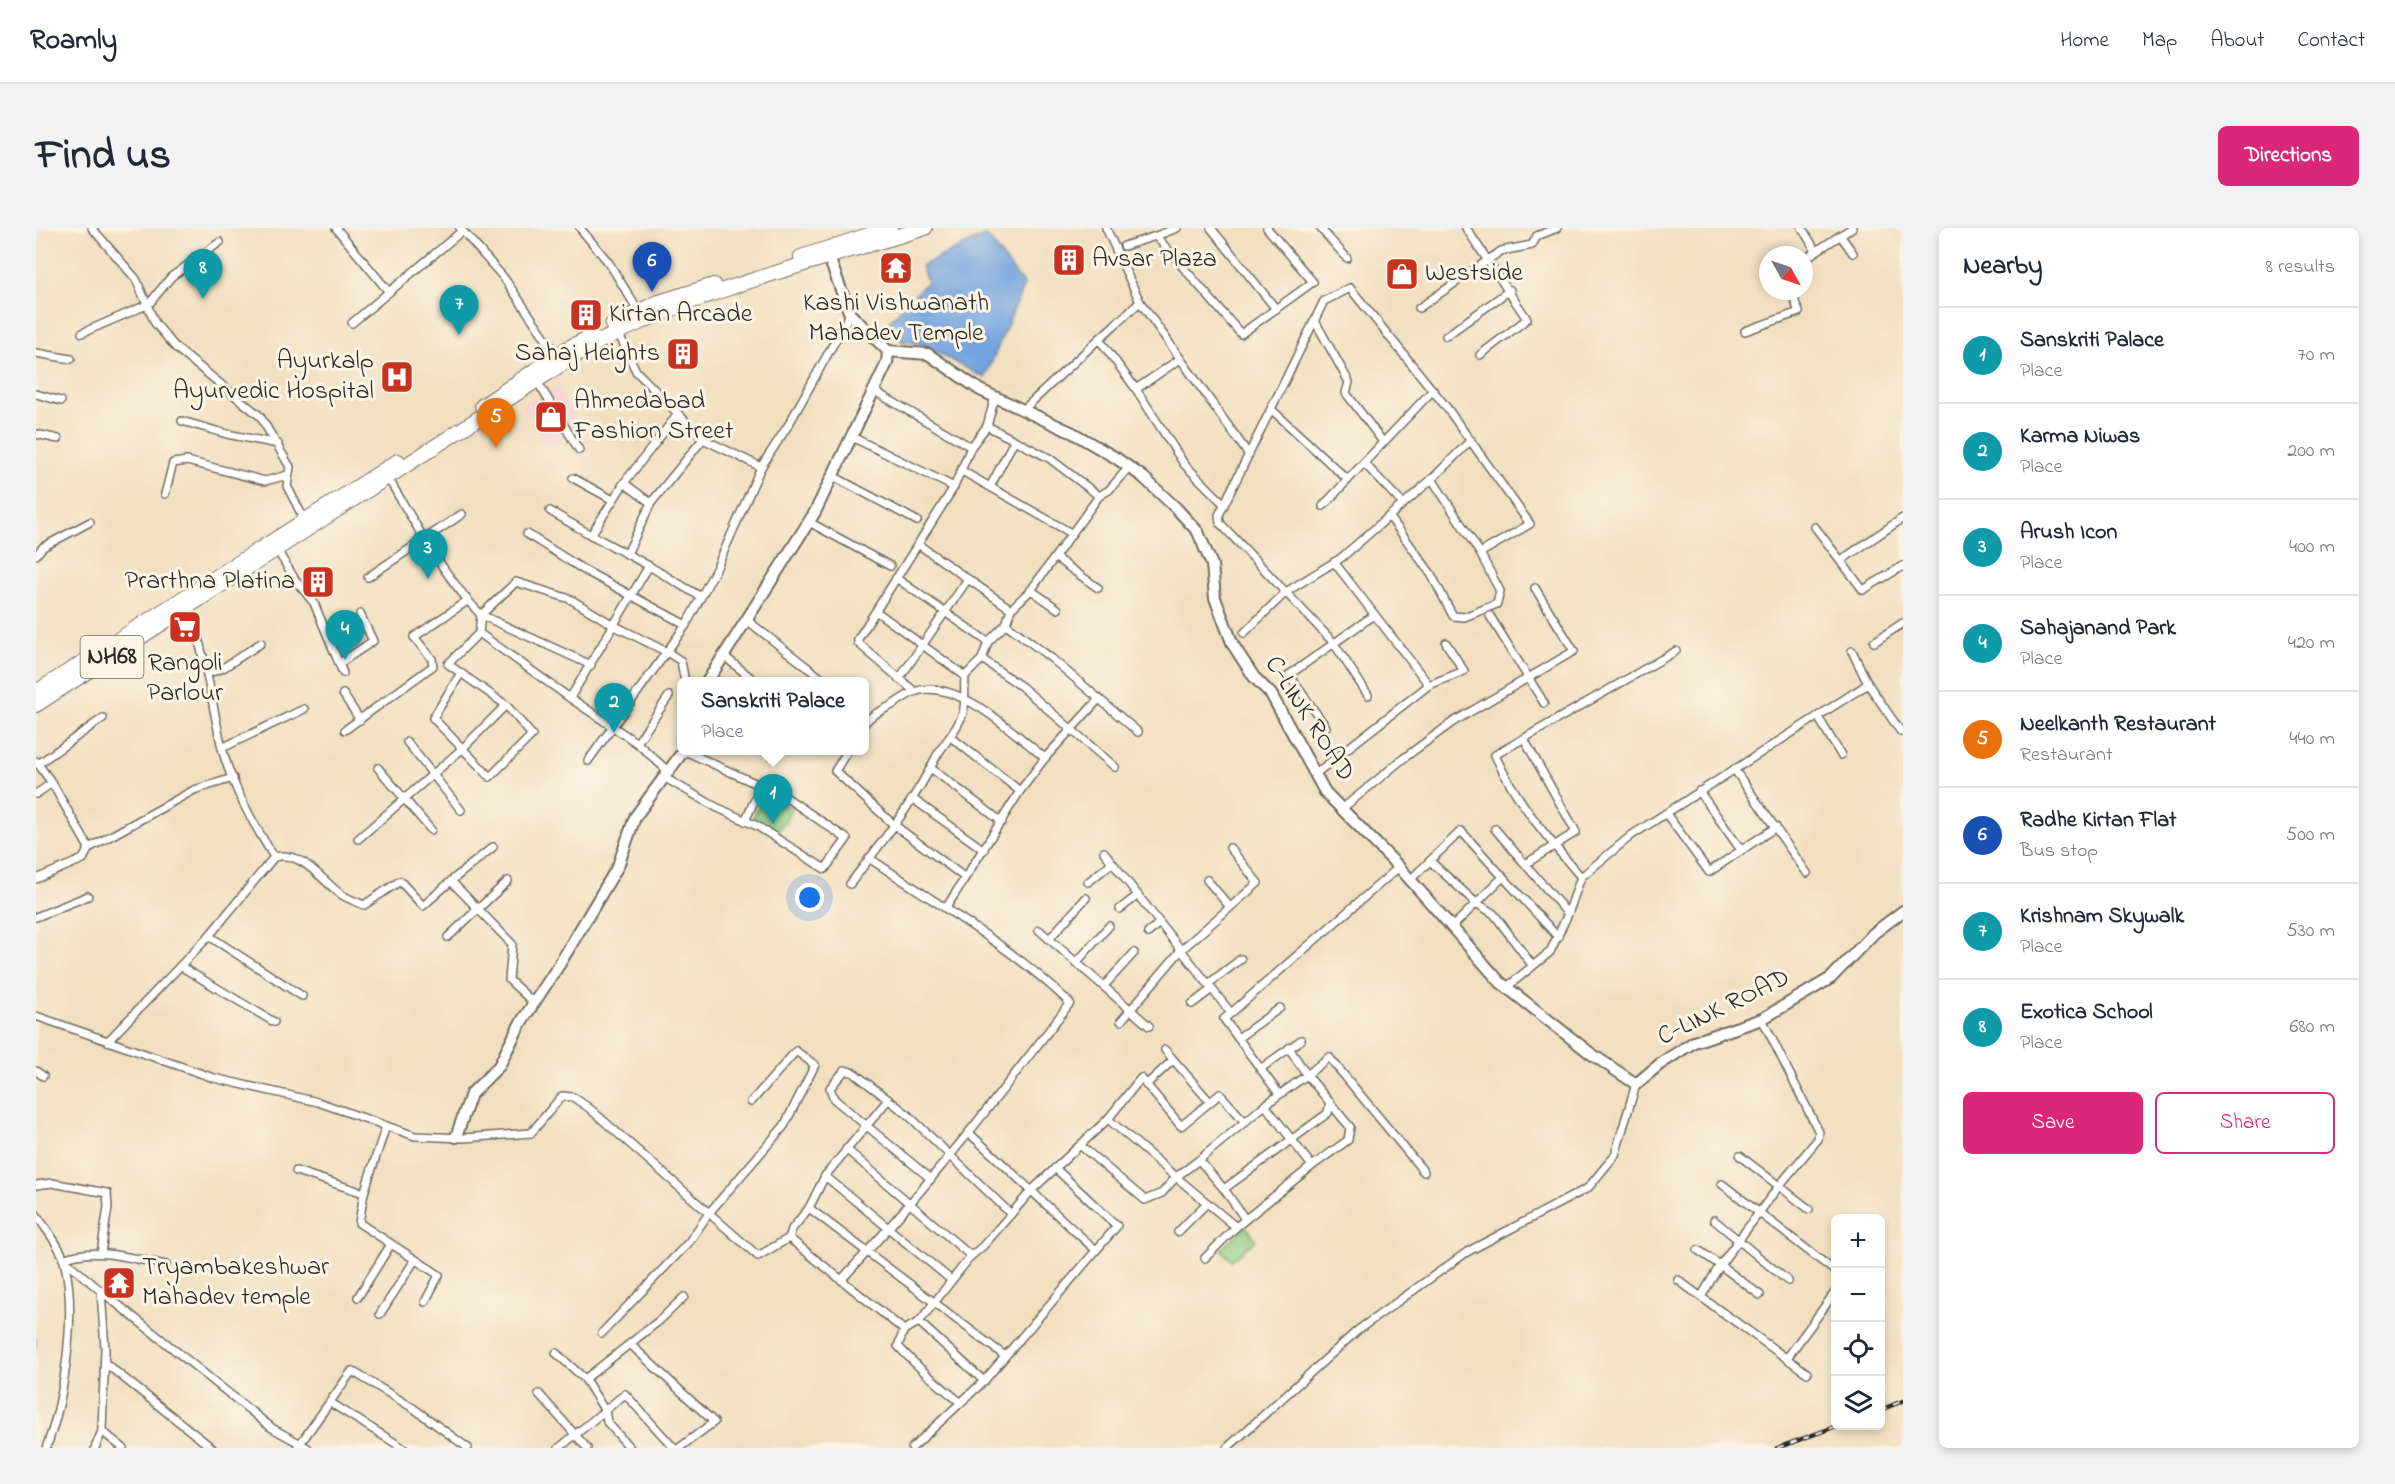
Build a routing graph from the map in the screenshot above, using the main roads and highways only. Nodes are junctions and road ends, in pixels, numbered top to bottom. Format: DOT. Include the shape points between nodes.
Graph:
graph roads {
  1 [pos="890,228"];
  2 [pos="924,228"];
  3 [pos="827,253"];
  4 [pos="307,525"];
  5 [pos="36,692"];
  6 [pos="36,705"];
  1 -- 3 [label="highway, NH68"];
  2 -- 3 [label="highway, NH68"];
  3 -- 4 [label="highway, NH68" via="618,332"];
  3 -- 4 [label="highway, NH68" via="656,303 557,355"];
  4 -- 5 [label="highway, NH68"];
  4 -- 6 [label="highway, NH68" via="277,550"];
}
